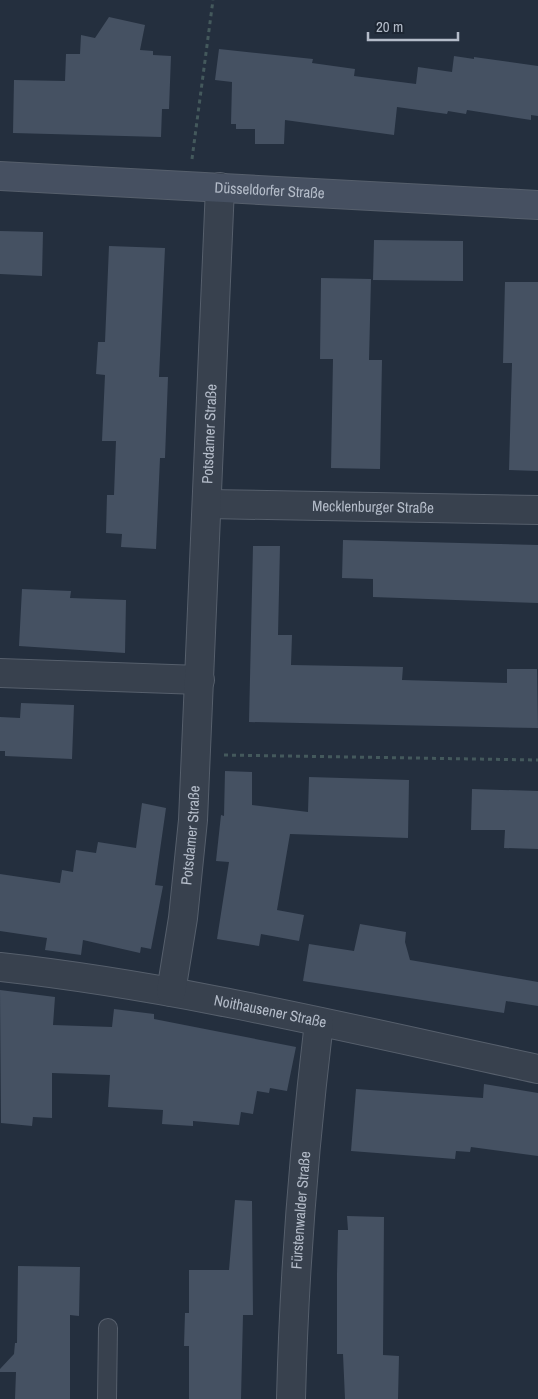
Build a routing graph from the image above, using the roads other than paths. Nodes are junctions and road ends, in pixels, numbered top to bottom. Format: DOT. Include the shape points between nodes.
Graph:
graph roads {
  1 [pos="0,176"];
  2 [pos="220,186"];
  3 [pos="538,205"];
  4 [pos="208,504"];
  5 [pos="538,510"];
  6 [pos="0,673"];
  7 [pos="200,680"];
  8 [pos="0,967"];
  9 [pos="171,992"];
  10 [pos="319,1022"];
  11 [pos="538,1069"];
  12 [pos="108,1328"];
  13 [pos="107,1399"];
  14 [pos="292,1399"];
  1 -- 2 [label="street, Düsseldorfer Straße"];
  2 -- 3 [label="street, Düsseldorfer Straße"];
  2 -- 4 [label="street, Potsdamer Straße"];
  4 -- 5 [label="street, Mecklenburger Straße"];
  4 -- 7 [label="street, Potsdamer Straße"];
  6 -- 7 [label="street"];
  7 -- 9 [label="street, Potsdamer Straße" via="186,894"];
  8 -- 9 [label="street, Noithausener Straße"];
  9 -- 10 [label="street, Noithausener Straße"];
  10 -- 11 [label="street, Noithausener Straße"];
  10 -- 14 [label="street, Fürstenwalder Straße" via="300,1202"];
  12 -- 13 [label="lane"];
}
